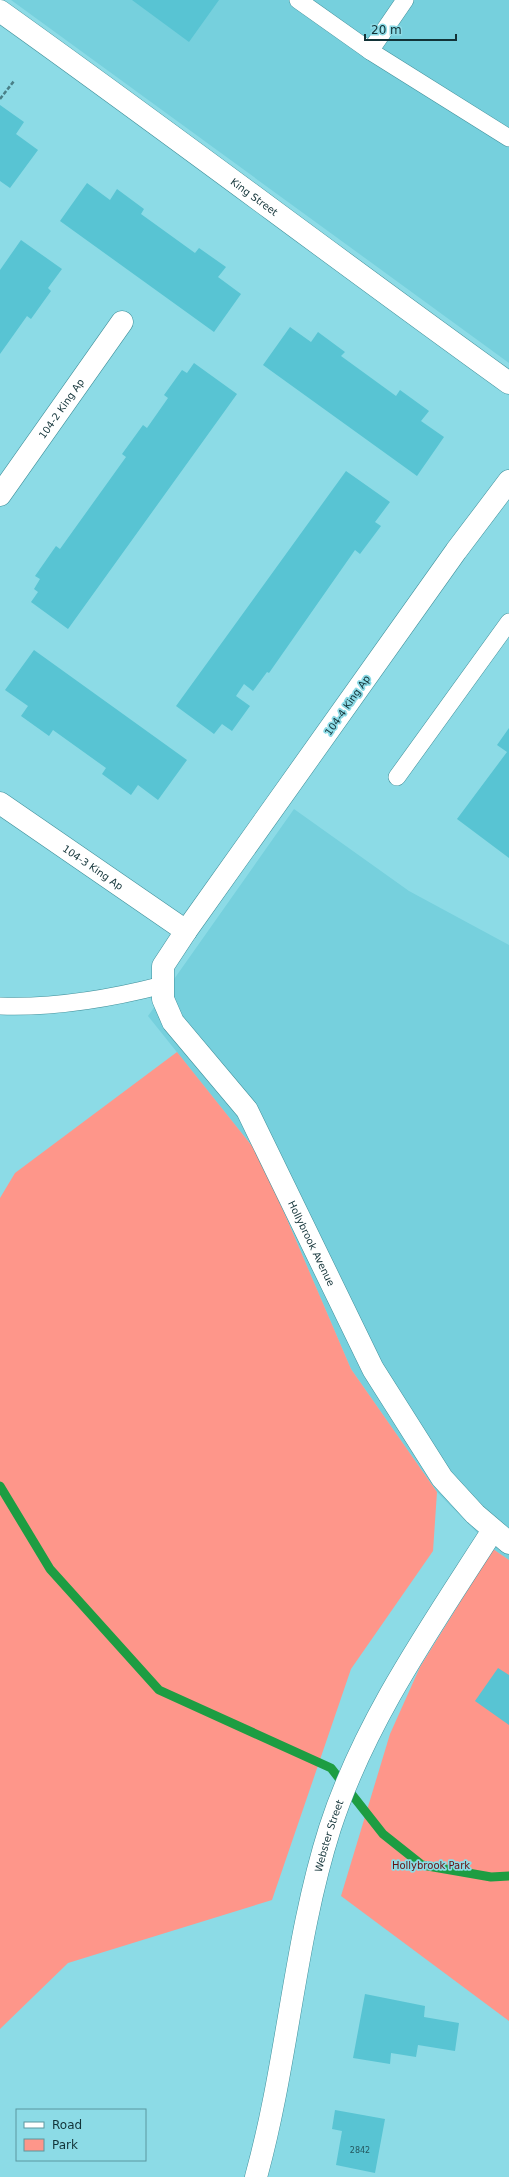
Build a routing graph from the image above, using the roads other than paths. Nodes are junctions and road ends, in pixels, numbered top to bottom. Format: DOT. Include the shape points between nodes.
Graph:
graph roads {
  1 [pos="298,0"];
  2 [pos="405,0"];
  3 [pos="0,11"];
  4 [pos="370,51"];
  5 [pos="509,138"];
  6 [pos="122,322"];
  7 [pos="509,383"];
  8 [pos="509,481"];
  9 [pos="0,495"];
  10 [pos="509,622"];
  11 [pos="397,776"];
  12 [pos="0,802"];
  13 [pos="186,931"];
  14 [pos="163,985"];
  15 [pos="0,1006"];
  16 [pos="501,1536"];
  17 [pos="256,2177"];
  1 -- 4 [label="lane"];
  2 -- 4 [label="lane"];
  3 -- 7 [label="street, King Street"];
  4 -- 5 [label="lane"];
  6 -- 9 [label="street, 104-2 King Ap"];
  8 -- 13 [label="street, 104-4 King Ap"];
  10 -- 11 [label="lane"];
  12 -- 13 [label="street, 104-3 King Ap"];
  13 -- 14 [label="street, Hollybrook Avenue" via="163,966"];
  14 -- 15 [label="lane" via="75,1004"];
  14 -- 16 [label="street, Hollybrook Avenue" via="163,999 173,1022 247,1110 373,1369 442,1478"];
  16 -- 17 [label="street, Webster Street" via="426,1634 363,1746 331,1826 315,1881 268,2134"];
}
